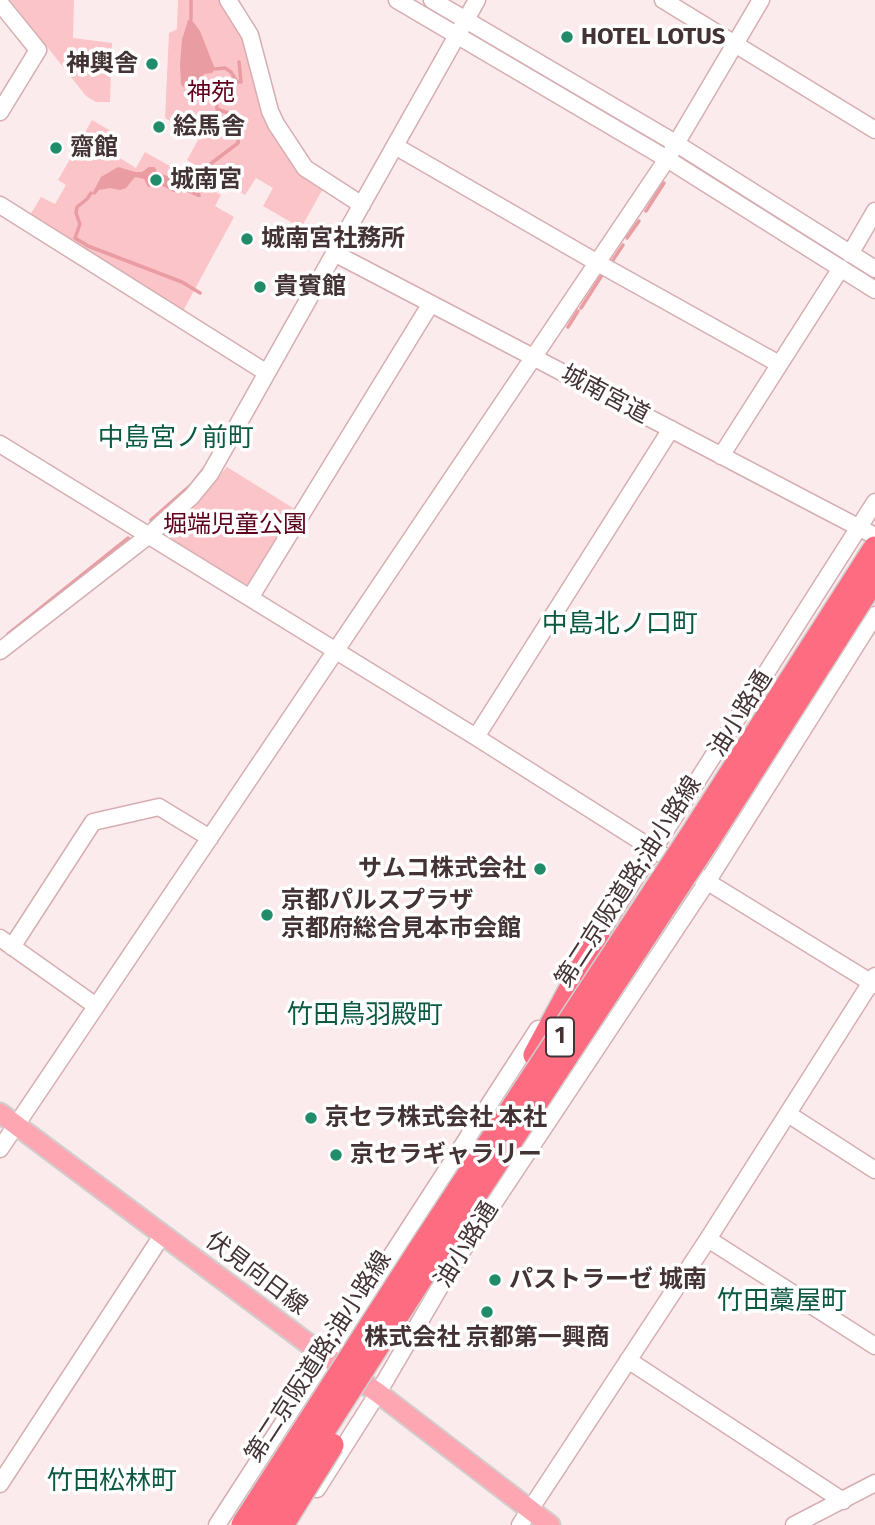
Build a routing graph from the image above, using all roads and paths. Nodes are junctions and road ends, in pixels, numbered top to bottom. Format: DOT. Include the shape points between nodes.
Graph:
graph roads {
  1 [pos="228,0"];
  2 [pos="397,0"];
  3 [pos="432,0"];
  4 [pos="477,0"];
  5 [pos="663,0"];
  6 [pos="761,0"];
  7 [pos="0,3"];
  8 [pos="462,26"];
  9 [pos="736,44"];
  10 [pos="0,113"];
  11 [pos="875,130"];
  12 [pos="677,144"];
  13 [pos="395,146"];
  14 [pos="667,159"];
  15 [pos="0,205"];
  16 [pos="362,205"];
  17 [pos="875,212"];
  18 [pos="335,254"];
  19 [pos="846,261"];
  20 [pos="596,262"];
  21 [pos="875,269"];
  22 [pos="875,290"];
  23 [pos="430,305"];
  24 [pos="533,357"];
  25 [pos="779,364"];
  26 [pos="268,373"];
  27 [pos="671,429"];
  28 [pos="0,444"];
  29 [pos="721,456"];
  30 [pos="875,502"];
  31 [pos="858,527"];
  32 [pos="148,536"];
  33 [pos="875,536"];
  34 [pos="875,548"];
  35 [pos="875,578"];
  36 [pos="250,598"];
  37 [pos="875,615"];
  38 [pos="2,646"];
  39 [pos="335,651"];
  40 [pos="476,737"];
  41 [pos="210,838"];
  42 [pos="655,851"];
  43 [pos="702,879"];
  44 [pos="598,938"];
  45 [pos="6,942"];
  46 [pos="874,981"];
  47 [pos="96,1006"];
  48 [pos="0,1113"];
  49 [pos="788,1114"];
  50 [pos="16,1125"];
  51 [pos="0,1149"];
  52 [pos="875,1170"];
  53 [pos="163,1234"];
  54 [pos="708,1239"];
  55 [pos="875,1346"];
  56 [pos="325,1355"];
  57 [pos="628,1360"];
  58 [pos="378,1393"];
  59 [pos="875,1483"];
  60 [pos="0,1484"];
  61 [pos="844,1501"];
  62 [pos="525,1517"];
  63 [pos="217,1525"];
  64 [pos="224,1525"];
  65 [pos="243,1525"];
  66 [pos="263,1525"];
  67 [pos="282,1525"];
  68 [pos="292,1525"];
  69 [pos="550,1525"];
  70 [pos="794,1525"];
  1 -- 16 [label="street" via="250,35 276,124 305,168"];
  2 -- 8 [label="street"];
  3 -- 8 [label="street"];
  4 -- 8 [label="street"];
  5 -- 9 [label="street"];
  6 -- 9 [label="street"];
  7 -- 10 [label="street" via="38,50"];
  8 -- 12 [label="street"];
  8 -- 13 [label="street"];
  8 -- 14 [label="street"];
  9 -- 11 [label="street"];
  9 -- 12 [label="street"];
  12 -- 14 [label="street"];
  12 -- 19 [label="street"];
  13 -- 16 [label="street"];
  13 -- 20 [label="street"];
  14 -- 19 [label="street"];
  14 -- 20 [label="street"];
  15 -- 26 [label="street"];
  16 -- 18 [label="street"];
  17 -- 19 [label="street"];
  18 -- 23 [label="street, 城南宮道"];
  18 -- 26 [label="street"];
  19 -- 21 [label="street"];
  19 -- 22 [label="street"];
  19 -- 25 [label="street"];
  20 -- 24 [label="street"];
  20 -- 25 [label="street"];
  23 -- 24 [label="street, 城南宮道"];
  23 -- 36 [label="street"];
  24 -- 27 [label="street, 城南宮道"];
  24 -- 39 [label="street"];
  25 -- 29 [label="street"];
  26 -- 32 [label="street" via="210,474"];
  27 -- 29 [label="street, 城南宮道"];
  27 -- 40 [label="street"];
  28 -- 32 [label="street"];
  29 -- 31 [label="street, 城南宮道"];
  30 -- 31 [label="street, 油小路通"];
  31 -- 33 [label="street, 城南宮道"];
  31 -- 42 [label="street, 油小路通"];
  32 -- 36 [label="street"];
  32 -- 38 [label="street"];
  34 -- 65 [label="highway, 第二京阪道路;油小路線 / 1, bridge"];
  35 -- 66 [label="highway, 第二京阪道路;油小路線 / 1, bridge"];
  36 -- 39 [label="street"];
  37 -- 43 [label="street, 油小路通"];
  39 -- 40 [label="street"];
  39 -- 41 [label="street"];
  40 -- 42 [label="street"];
  41 -- 45 [label="street" via="159,807 93,822"];
  41 -- 47 [label="street"];
  42 -- 43 [label="street"];
  42 -- 44 [label="street, 油小路通"];
  43 -- 46 [label="street"];
  43 -- 58 [label="street, 油小路通" via="454,1263"];
  43 -- 67 [label="highway, bridge" via="576,1057"];
  44 -- 56 [label="street, 油小路通"];
  44 -- 64 [label="highway" via="535,1055"];
  45 -- 47 [label="street"];
  46 -- 49 [label="street"];
  47 -- 50 [label="street"];
  48 -- 50 [label="main road, 伏見向日線"];
  49 -- 52 [label="street"];
  49 -- 54 [label="street"];
  50 -- 51 [label="street"];
  50 -- 53 [label="main road, 伏見向日線"];
  53 -- 56 [label="main road, 伏見向日線"];
  53 -- 60 [label="street"];
  54 -- 55 [label="street"];
  54 -- 57 [label="street"];
  56 -- 58 [label="main road, 伏見向日線"];
  56 -- 63 [label="street, 油小路通"];
  57 -- 61 [label="street"];
  57 -- 62 [label="street"];
  58 -- 62 [label="main road, 伏見向日線"];
  58 -- 68 [label="street, 油小路通"];
  59 -- 61 [label="street"];
  61 -- 70 [label="street"];
  62 -- 69 [label="main road, 伏見向日線"];
}
